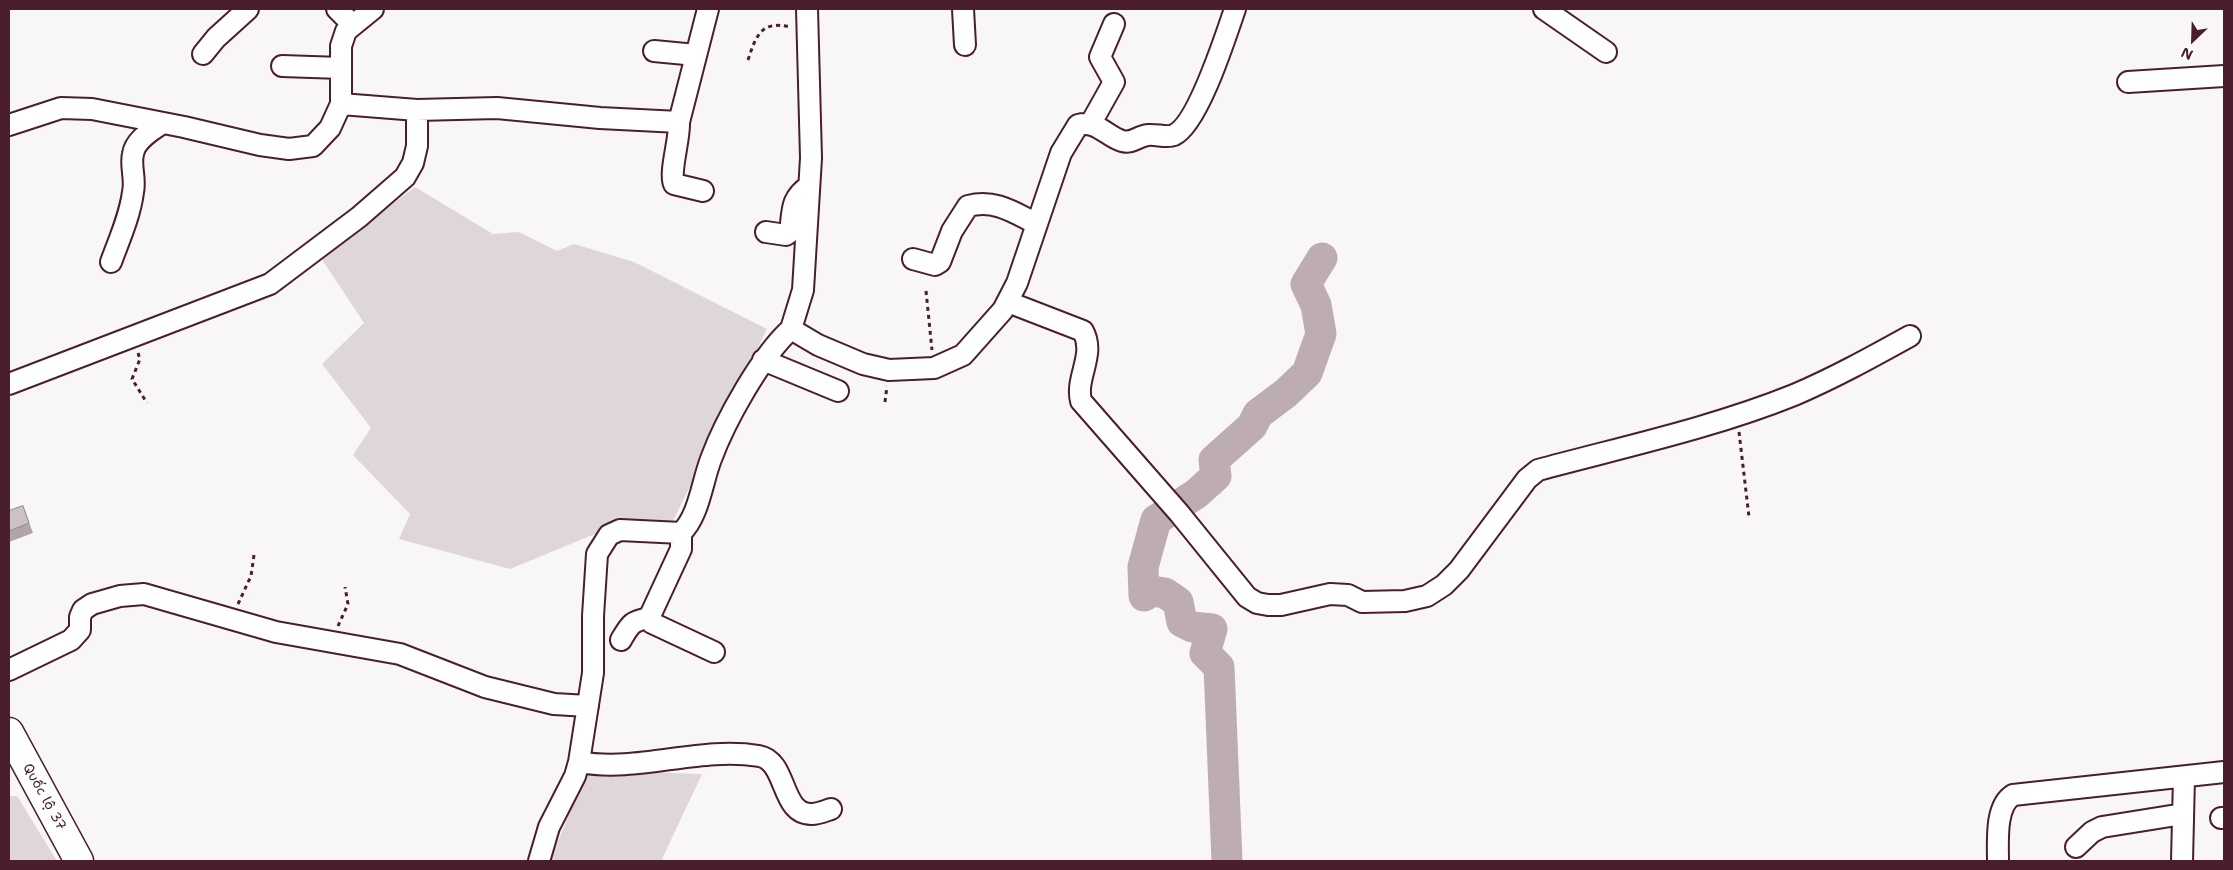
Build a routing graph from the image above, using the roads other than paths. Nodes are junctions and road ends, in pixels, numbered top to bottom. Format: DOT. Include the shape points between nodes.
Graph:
graph roads {
  1 [pos="248,9"];
  2 [pos="337,9"];
  3 [pos="373,9"];
  4 [pos="708,9"];
  5 [pos="807,9"];
  6 [pos="963,9"];
  7 [pos="1235,9"];
  8 [pos="1544,9"];
  9 [pos="352,24"];
  10 [pos="1114,24"];
  11 [pos="965,45"];
  12 [pos="654,51"];
  13 [pos="1606,52"];
  14 [pos="203,54"];
  15 [pos="696,56"];
  16 [pos="282,66"];
  17 [pos="341,68"];
  18 [pos="2224,76"];
  19 [pos="2128,82"];
  20 [pos="341,104"];
  21 [pos="417,110"];
  22 [pos="680,122"];
  23 [pos="1090,123"];
  24 [pos="161,124"];
  25 [pos="9,125"];
  26 [pos="809,186"];
  27 [pos="703,191"];
  28 [pos="1037,224"];
  29 [pos="766,232"];
  30 [pos="913,259"];
  31 [pos="111,262"];
  32 [pos="1008,302"];
  33 [pos="791,329"];
  34 [pos="1910,336"];
  35 [pos="763,360"];
  36 [pos="9,384"];
  37 [pos="838,391"];
  38 [pos="682,534"];
  39 [pos="649,618"];
  40 [pos="621,640"];
  41 [pos="714,652"];
  42 [pos="9,670"];
  43 [pos="588,706"];
  44 [pos="9,732"];
  45 [pos="580,762"];
  46 [pos="2224,772"];
  47 [pos="2184,777"];
  48 [pos="831,809"];
  49 [pos="2183,814"];
  50 [pos="2076,847"];
  51 [pos="80,861"];
  52 [pos="539,861"];
  53 [pos="1998,861"];
  54 [pos="2182,861"];
  1 -- 14 [label="street"];
  2 -- 9 [label="street"];
  3 -- 9 [label="street"];
  4 -- 15 [label="street"];
  5 -- 26 [label="street"];
  6 -- 11 [label="street"];
  7 -- 23 [label="street" via="1206,87 1181,131 1172,136 1143,136 1132,142 1123,141"];
  8 -- 13 [label="street"];
  9 -- 17 [label="street" via="341,46"];
  10 -- 23 [label="street" via="1100,57 1114,82"];
  12 -- 15 [label="street"];
  15 -- 22 [label="street"];
  16 -- 17 [label="street"];
  17 -- 20 [label="street"];
  18 -- 19 [label="street"];
  20 -- 21 [label="street"];
  20 -- 24 [label="street" via="330,128 313,146 289,149"];
  21 -- 22 [label="street" via="497,108"];
  21 -- 36 [label="street" via="417,146 405,177 359,217 270,284"];
  22 -- 27 [label="street" via="671,177 674,184"];
  23 -- 28 [label="street" via="1078,125 1068,138"];
  24 -- 25 [label="street" via="92,109 61,108"];
  24 -- 31 [label="street" via="148,133 133,153 133,195"];
  26 -- 29 [label="street" via="794,199 790,232 786,235"];
  26 -- 33 [label="street" via="803,290"];
  28 -- 30 [label="street" via="1006,208 983,202 968,206 952,231 940,262 935,265"];
  28 -- 32 [label="street"];
  32 -- 33 [label="street" via="962,355 934,368 889,370 863,364 818,345"];
  32 -- 34 [label="street" via="1083,331 1088,357 1078,390 1081,401 1247,597 1268,605 1330,594 1348,595 1362,602 1405,601 1427,596 1444,586 1459,570 1527,479 1538,470 1793,395 1829,380"];
  33 -- 35 [label="street"];
  35 -- 37 [label="street"];
  35 -- 38 [label="street" via="715,448 693,514"];
  38 -- 39 [label="street" via="681,549"];
  38 -- 43 [label="street" via="620,530 609,535 602,544 597,554 593,673"];
  39 -- 40 [label="street" via="636,620"];
  39 -- 41 [label="street" via="652,623"];
  42 -- 43 [label="street" via="71,640 80,630 83,610 92,604 120,596 144,594 276,632 400,654 485,687 554,704"];
  43 -- 45 [label="street"];
  44 -- 51 [label="highway, Quốc lộ 37"];
  45 -- 48 [label="street" via="602,766 735,753 766,757 774,765 794,806 813,814"];
  45 -- 52 [label="street" via="549,827"];
  46 -- 47 [label="street"];
  47 -- 49 [label="street"];
  47 -- 53 [label="street" via="2013,795 2007,799 2001,813"];
  49 -- 50 [label="street" via="2102,826"];
  49 -- 54 [label="street"];
}
